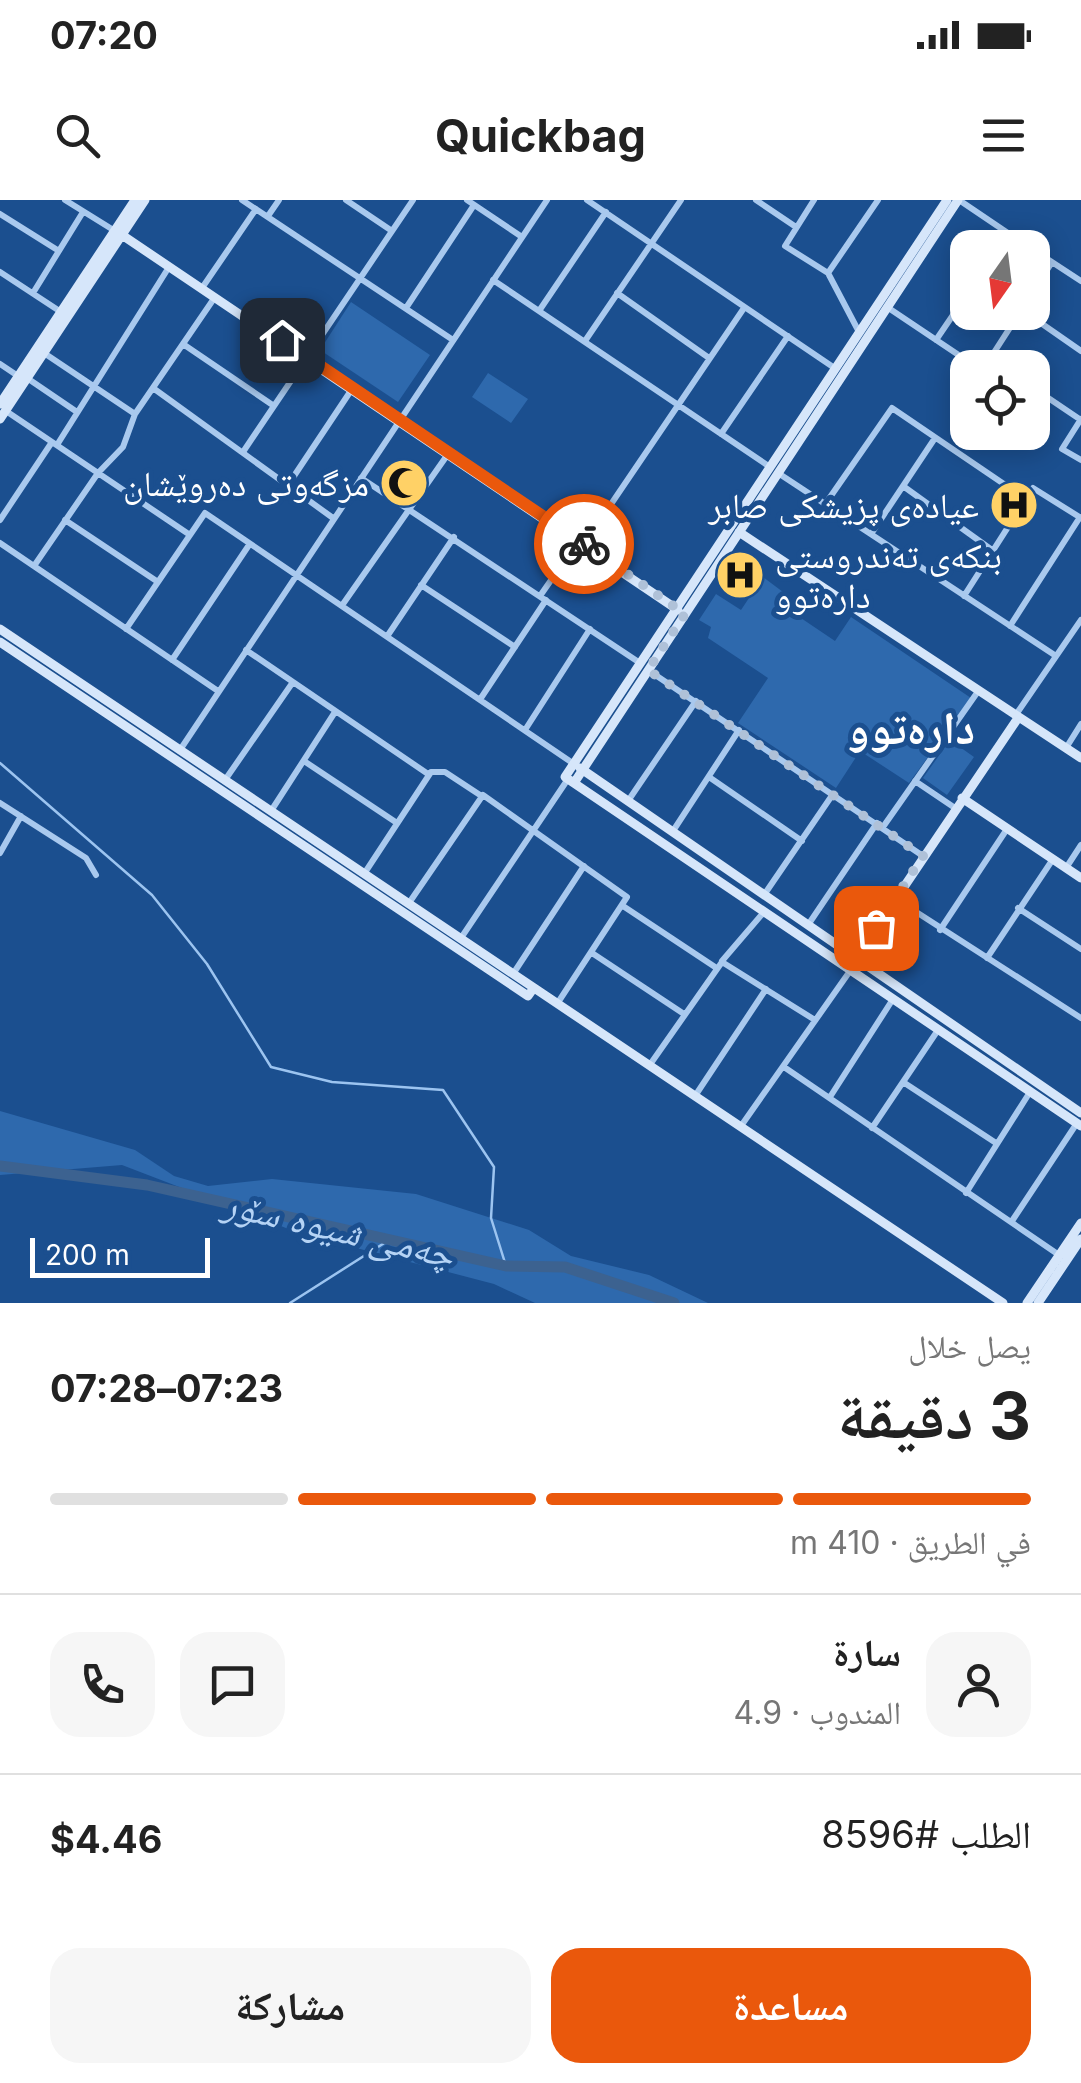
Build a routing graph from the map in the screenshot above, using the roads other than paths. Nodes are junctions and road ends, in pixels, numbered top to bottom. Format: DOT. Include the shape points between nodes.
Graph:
graph roads {
  1 [pos="66,200"];
  2 [pos="135,200"];
  3 [pos="145,200"];
  4 [pos="242,200"];
  5 [pos="279,200"];
  6 [pos="346,200"];
  7 [pos="413,200"];
  8 [pos="546,200"];
  9 [pos="586,200"];
  10 [pos="681,200"];
  11 [pos="756,200"];
  12 [pos="814,200"];
  13 [pos="878,200"];
  14 [pos="947,200"];
  15 [pos="958,200"];
  16 [pos="470,202"];
  17 [pos="256,208"];
  18 [pos="84,212"];
  19 [pos="606,212"];
  20 [pos="0,214"];
  21 [pos="268,216"];
  22 [pos="796,228"];
  23 [pos="1003,230"];
  24 [pos="392,231"];
  25 [pos="119,233"];
  26 [pos="522,238"];
  27 [pos="650,245"];
  28 [pos="59,251"];
  29 [pos="1052,262"];
  30 [pos="1050,265"];
  31 [pos="170,267"];
  32 [pos="0,272"];
  33 [pos="828,273"];
  34 [pos="361,278"];
  35 [pos="493,280"];
  36 [pos="1081,282"];
  37 [pos="202,288"];
  38 [pos="33,293"];
  39 [pos="617,294"];
  40 [pos="216,297"];
  41 [pos="888,307"];
  42 [pos="405,308"];
  43 [pos="744,308"];
  44 [pos="539,311"];
  45 [pos="61,312"];
  46 [pos="950,319"];
  47 [pos="1050,330"];
  48 [pos="859,333"];
  49 [pos="788,336"];
  50 [pos="452,340"];
  51 [pos="936,340"];
  52 [pos="585,341"];
  53 [pos="183,344"];
  54 [pos="952,350"];
  55 [pos="1081,351"];
  56 [pos="44,353"];
  57 [pos="308,358"];
  58 [pos="709,358"];
  59 [pos="0,364"];
  60 [pos="836,368"];
  61 [pos="26,372"];
  62 [pos="93,386"];
  63 [pos="154,388"];
  64 [pos="353,388"];
  65 [pos="1050,399"];
  66 [pos="679,403"];
  67 [pos="274,406"];
  68 [pos="2,411"];
  69 [pos="77,412"];
  70 [pos="134,414"];
  71 [pos="400,419"];
  72 [pos="1081,420"];
  73 [pos="721,434"];
  74 [pos="935,438"];
  75 [pos="55,444"];
  76 [pos="242,452"];
  77 [pos="448,453"];
  78 [pos="1081,460"];
  79 [pos="774,470"];
  80 [pos="98,473"];
  81 [pos="361,478"];
  82 [pos="288,485"];
  83 [pos="903,486"];
  84 [pos="1026,499"];
  85 [pos="826,503"];
  86 [pos="409,508"];
  87 [pos="1080,517"];
  88 [pos="334,518"];
  89 [pos="0,520"];
  90 [pos="65,520"];
  91 [pos="736,530"];
  92 [pos="190,534"];
  93 [pos="871,534"];
  94 [pos="454,537"];
  95 [pos="581,542"];
  96 [pos="0,543"];
  97 [pos="250,545"];
  98 [pos="992,550"];
  99 [pos="34,566"];
  100 [pos="297,573"];
  101 [pos="158,582"];
  102 [pos="421,586"];
  103 [pos="964,596"];
  104 [pos="543,598"];
  105 [pos="343,604"];
  106 [pos="681,611"];
  107 [pos="1081,620"];
  108 [pos="1010,626"];
  109 [pos="0,629"];
  110 [pos="126,629"];
  111 [pos="590,629"];
  112 [pos="388,635"];
  113 [pos="0,642"];
  114 [pos="515,647"];
  115 [pos="246,650"];
  116 [pos="1056,656"];
  117 [pos="172,660"];
  118 [pos="644,667"];
  119 [pos="293,682"];
  120 [pos="979,690"];
  121 [pos="219,691"];
  122 [pos="481,698"];
  123 [pos="696,700"];
  124 [pos="336,712"];
  125 [pos="1017,717"];
  126 [pos="1081,724"];
  127 [pos="525,730"];
  128 [pos="739,730"];
  129 [pos="1066,748"];
  130 [pos="180,750"];
  131 [pos="1081,758"];
  132 [pos="304,760"];
  133 [pos="578,767"];
  134 [pos="428,774"];
  135 [pos="709,778"];
  136 [pos="225,780"];
  137 [pos="569,780"];
  138 [pos="915,781"];
  139 [pos="834,794"];
  140 [pos="481,795"];
  141 [pos="242,798"];
  142 [pos="962,798"];
  143 [pos="628,802"];
  144 [pos="0,803"];
  145 [pos="955,808"];
  146 [pos="271,811"];
  147 [pos="21,816"];
  148 [pos="397,822"];
  149 [pos="880,826"];
  150 [pos="1007,829"];
  151 [pos="532,830"];
  152 [pos="673,832"];
  153 [pos="802,841"];
  154 [pos="1081,846"];
  155 [pos="0,852"];
  156 [pos="923,856"];
  157 [pos="1053,859"];
  158 [pos="584,866"];
  159 [pos="1066,868"];
  160 [pos="364,874"];
  161 [pos="96,875"];
  162 [pos="1081,878"];
  163 [pos="764,895"];
  164 [pos="895,898"];
  165 [pos="408,904"];
  166 [pos="623,906"];
  167 [pos="1018,908"];
  168 [pos="760,909"];
  169 [pos="808,925"];
  170 [pos="940,930"];
  171 [pos="460,940"];
  172 [pos="1081,949"];
  173 [pos="592,953"];
  174 [pos="856,958"];
  175 [pos="987,958"];
  176 [pos="719,965"];
  177 [pos="851,970"];
  178 [pos="513,975"];
  179 [pos="766,988"];
  180 [pos="530,992"];
  181 [pos="893,999"];
  182 [pos="557,1004"];
  183 [pos="684,1014"];
  184 [pos="1081,1018"];
  185 [pos="816,1020"];
  186 [pos="938,1030"];
  187 [pos="649,1066"];
  188 [pos="784,1067"];
  189 [pos="903,1082"];
  190 [pos="1030,1092"];
  191 [pos="695,1096"];
  192 [pos="830,1097"];
  193 [pos="1080,1120"];
  194 [pos="741,1126"];
  195 [pos="872,1128"];
  196 [pos="996,1143"];
  197 [pos="966,1193"];
  198 [pos="1012,1222"];
  199 [pos="1081,1222"];
  200 [pos="1081,1239"];
  201 [pos="1059,1254"];
  202 [pos="1002,1303"];
  203 [pos="1026,1303"];
  204 [pos="1038,1303"];
  1 -- 18 [label="street"];
  2 -- 25 [label="street"];
  3 -- 25 [label="street"];
  4 -- 17 [label="street"];
  5 -- 21 [label="street"];
  6 -- 24 [label="street"];
  7 -- 24 [label="street"];
  8 -- 26 [label="street"];
  9 -- 19 [label="street"];
  10 -- 27 [label="street"];
  11 -- 22 [label="street"];
  12 -- 22 [label="street"];
  13 -- 33 [label="street"];
  14 -- 48 [label="street"];
  15 -- 23 [label="street"];
  15 -- 41 [label="street"];
  16 -- 26 [label="street"];
  16 -- 42 [label="street"];
  17 -- 21 [label="street"];
  17 -- 37 [label="street"];
  18 -- 25 [label="street"];
  18 -- 28 [label="street"];
  19 -- 27 [label="street"];
  19 -- 44 [label="street"];
  20 -- 28 [label="street"];
  21 -- 34 [label="street"];
  22 -- 33 [label="street" via="785,246"];
  24 -- 34 [label="street"];
  25 -- 31 [label="street"];
  25 -- 45 [label="street"];
  25 -- 56 [label="street"];
  26 -- 35 [label="street"];
  27 -- 39 [label="street"];
  27 -- 43 [label="street"];
  28 -- 38 [label="street"];
  29 -- 30 [label="street"];
  29 -- 36 [label="street"];
  31 -- 37 [label="street"];
  31 -- 62 [label="street"];
  32 -- 38 [label="street"];
  33 -- 48 [label="street"];
  34 -- 42 [label="street"];
  34 -- 57 [label="street"];
  35 -- 44 [label="street"];
  35 -- 50 [label="street"];
  37 -- 40 [label="street"];
  38 -- 45 [label="street"];
  39 -- 52 [label="street"];
  39 -- 58 [label="street"];
  40 -- 53 [label="street"];
  40 -- 57 [label="street"];
  41 -- 51 [label="street"];
  41 -- 79 [label="street"];
  42 -- 50 [label="street"];
  43 -- 49 [label="street"];
  43 -- 58 [label="street"];
  44 -- 52 [label="street"];
  45 -- 61 [label="street"];
  46 -- 51 [label="street"];
  47 -- 55 [label="street"];
  48 -- 60 [label="street"];
  49 -- 60 [label="street"];
  49 -- 73 [label="street"];
  50 -- 71 [label="street"];
  51 -- 54 [label="street"];
  52 -- 66 [label="street"];
  53 -- 63 [label="street"];
  53 -- 67 [label="street"];
  56 -- 61 [label="street"];
  56 -- 62 [label="street"];
  57 -- 64 [label="street"];
  57 -- 67 [label="street"];
  58 -- 66 [label="street"];
  59 -- 61 [label="street"];
  60 -- 79 [label="street"];
  61 -- 68 [label="street"];
  61 -- 69 [label="street"];
  62 -- 69 [label="street"];
  62 -- 70 [label="street"];
  63 -- 70 [label="street"];
  63 -- 76 [label="street"];
  64 -- 71 [label="street"];
  64 -- 82 [label="street"];
  65 -- 72 [label="street"];
  66 -- 73 [label="street"];
  66 -- 95 [label="street"];
  67 -- 76 [label="street"];
  68 -- 75 [label="street"];
  69 -- 75 [label="street"];
  70 -- 80 [label="street" via="123,447"];
  71 -- 77 [label="street"];
  71 -- 81 [label="street"];
  72 -- 78 [label="street" via="1062,449"];
  73 -- 79 [label="street"];
  74 -- 83 [label="street"];
  74 -- 84 [label="street"];
  74 -- 85 [label="street" via="892,408"];
  75 -- 80 [label="street"];
  75 -- 89 [label="street"];
  76 -- 82 [label="street"];
  77 -- 86 [label="street"];
  77 -- 95 [label="street"];
  79 -- 85 [label="street"];
  79 -- 91 [label="street"];
  80 -- 90 [label="street"];
  80 -- 92 [label="street"];
  81 -- 86 [label="street"];
  81 -- 88 [label="street"];
  82 -- 88 [label="street"];
  83 -- 93 [label="street"];
  83 -- 98 [label="street"];
  84 -- 87 [label="street" via="1033,488 1040,490"];
  84 -- 98 [label="street"];
  85 -- 93 [label="street"];
  86 -- 94 [label="street"];
  86 -- 105 [label="street"];
  87 -- 108 [label="street"];
  88 -- 100 [label="street"];
  90 -- 99 [label="street"];
  90 -- 101 [label="street"];
  91 -- 106 [label="street"];
  91 -- 120 [label="street"];
  92 -- 97 [label="street" via="204,513"];
  92 -- 101 [label="street"];
  93 -- 103 [label="street"];
  94 -- 102 [label="street"];
  94 -- 104 [label="street"];
  95 -- 104 [label="street"];
  95 -- 106 [label="street"];
  96 -- 99 [label="street"];
  97 -- 100 [label="street"];
  97 -- 117 [label="street"];
  98 -- 103 [label="street"];
  99 -- 110 [label="street"];
  100 -- 105 [label="street"];
  100 -- 115 [label="street"];
  101 -- 110 [label="street"];
  102 -- 112 [label="street"];
  102 -- 114 [label="street"];
  103 -- 108 [label="street"];
  104 -- 111 [label="street"];
  104 -- 114 [label="street"];
  105 -- 112 [label="street"];
  106 -- 118 [label="street"];
  107 -- 116 [label="street"];
  108 -- 116 [label="street"];
  109 -- 130 [label="street"];
  110 -- 117 [label="street"];
  111 -- 118 [label="street"];
  111 -- 127 [label="street"];
  112 -- 122 [label="street"];
  113 -- 141 [label="street"];
  114 -- 122 [label="street"];
  115 -- 119 [label="street"];
  115 -- 121 [label="street"];
  116 -- 125 [label="street"];
  117 -- 121 [label="street"];
  118 -- 123 [label="street"];
  118 -- 133 [label="street"];
  119 -- 124 [label="street"];
  119 -- 136 [label="street"];
  120 -- 125 [label="street"];
  120 -- 138 [label="street"];
  121 -- 130 [label="street"];
  122 -- 127 [label="street"];
  123 -- 128 [label="street"];
  123 -- 143 [label="street"];
  124 -- 132 [label="street"];
  124 -- 134 [label="street"];
  125 -- 129 [label="street"];
  125 -- 142 [label="street"];
  126 -- 129 [label="street"];
  127 -- 133 [label="street"];
  128 -- 135 [label="street"];
  128 -- 139 [label="street"];
  129 -- 131 [label="street"];
  130 -- 136 [label="street"];
  132 -- 146 [label="street"];
  132 -- 148 [label="street"];
  133 -- 137 [label="street"];
  133 -- 143 [label="street"];
  134 -- 140 [label="street" via="441,770"];
  134 -- 148 [label="street"];
  135 -- 152 [label="street"];
  135 -- 153 [label="street"];
  136 -- 141 [label="street"];
  137 -- 151 [label="street"];
  137 -- 168 [label="street"];
  138 -- 145 [label="street"];
  138 -- 149 [label="street"];
  139 -- 149 [label="street"];
  139 -- 153 [label="street"];
  140 -- 151 [label="street"];
  140 -- 165 [label="street"];
  141 -- 146 [label="street"];
  141 -- 180 [label="street"];
  142 -- 145 [label="street"];
  142 -- 150 [label="street"];
  143 -- 152 [label="street"];
  144 -- 147 [label="street"];
  145 -- 156 [label="street"];
  146 -- 160 [label="street"];
  147 -- 155 [label="street"];
  147 -- 161 [label="street" via="86,858"];
  148 -- 160 [label="street"];
  149 -- 156 [label="street"];
  149 -- 169 [label="street"];
  150 -- 157 [label="street"];
  150 -- 170 [label="street"];
  151 -- 158 [label="street"];
  151 -- 171 [label="street"];
  152 -- 163 [label="street"];
  153 -- 163 [label="street"];
  154 -- 159 [label="street"];
  156 -- 164 [label="street"];
  157 -- 159 [label="street"];
  157 -- 167 [label="street"];
  158 -- 166 [label="street" via="625,894"];
  158 -- 178 [label="street"];
  159 -- 162 [label="street"];
  160 -- 165 [label="street"];
  163 -- 168 [label="street"];
  163 -- 169 [label="street"];
  164 -- 170 [label="street"];
  164 -- 174 [label="street"];
  165 -- 171 [label="street"];
  166 -- 173 [label="street"];
  166 -- 176 [label="street"];
  167 -- 172 [label="street"];
  167 -- 175 [label="street"];
  168 -- 176 [label="street"];
  168 -- 177 [label="street"];
  169 -- 174 [label="street"];
  170 -- 175 [label="street"];
  171 -- 178 [label="street"];
  173 -- 182 [label="street"];
  173 -- 183 [label="street"];
  174 -- 193 [label="street"];
  175 -- 184 [label="street"];
  176 -- 179 [label="street"];
  176 -- 183 [label="street"];
  177 -- 181 [label="street"];
  177 -- 185 [label="street"];
  178 -- 180 [label="street"];
  179 -- 185 [label="street"];
  179 -- 191 [label="street"];
  180 -- 182 [label="street"];
  181 -- 186 [label="street"];
  181 -- 192 [label="street"];
  182 -- 187 [label="street"];
  183 -- 187 [label="street"];
  185 -- 188 [label="street"];
  186 -- 189 [label="street"];
  186 -- 190 [label="street"];
  187 -- 191 [label="street"];
  188 -- 192 [label="street"];
  188 -- 194 [label="street"];
  189 -- 195 [label="street"];
  189 -- 196 [label="street"];
  190 -- 193 [label="street"];
  190 -- 196 [label="street"];
  191 -- 194 [label="street"];
  192 -- 195 [label="street"];
  193 -- 198 [label="street"];
  194 -- 202 [label="street"];
  195 -- 197 [label="street"];
  196 -- 197 [label="street"];
  197 -- 198 [label="street"];
  198 -- 201 [label="street"];
  199 -- 201 [label="street"];
  200 -- 204 [label="street"];
  201 -- 203 [label="street"];
}
